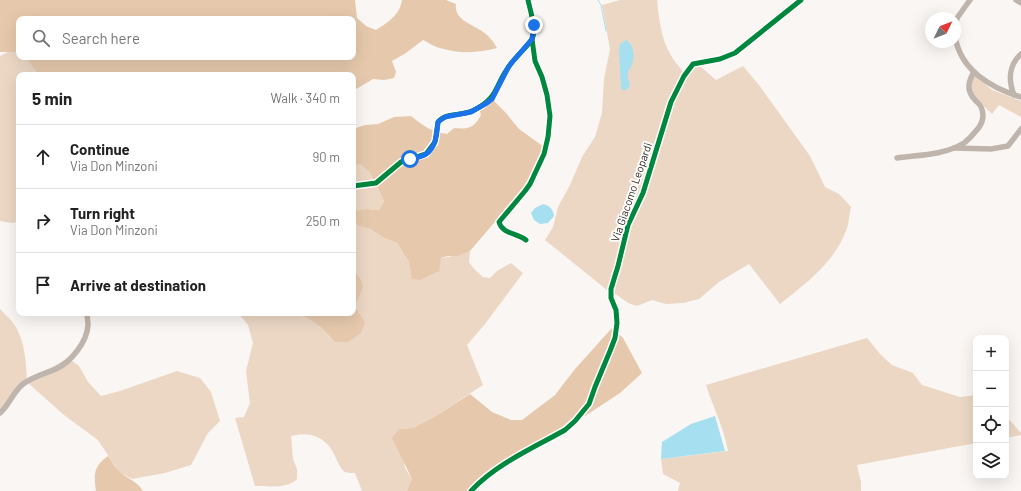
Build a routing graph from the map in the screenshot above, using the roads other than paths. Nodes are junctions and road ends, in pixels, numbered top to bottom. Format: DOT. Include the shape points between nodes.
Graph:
graph roads {
  1 [pos="528,0"];
  2 [pos="801,0"];
  3 [pos="970,0"];
  4 [pos="1016,0"];
  5 [pos="1021,3"];
  6 [pos="961,13"];
  7 [pos="532,39"];
  8 [pos="958,48"];
  9 [pos="1021,54"];
  10 [pos="974,72"];
  11 [pos="1014,95"];
  12 [pos="1021,97"];
  13 [pos="1021,129"];
  14 [pos="953,148"];
  15 [pos="897,158"];
  16 [pos="356,185"];
  17 [pos="526,240"];
  18 [pos="87,316"];
  19 [pos="0,413"];
  20 [pos="471,491"];
  1 -- 7 [label="street" via="534,25"];
  2 -- 20 [label="street, Via Giacomo Leopardi" via="735,53 720,59 693,64 684,76 671,102 644,193 628,225 611,289 611,298 616,310 615,338 589,404 565,430 482,479"];
  3 -- 6 [label="street"];
  4 -- 5 [label="street"];
  7 -- 16 [label="street" via="509,66 487,103 471,112 445,117 438,122 435,142 426,154 401,162 376,182"];
  7 -- 17 [label="street" via="535,61 547,95 550,116 546,147 525,191 499,222 501,227"];
  8 -- 10 [label="street" via="965,63"];
  9 -- 11 [label="street" via="1010,73"];
  10 -- 11 [label="street" via="996,88"];
  10 -- 14 [label="street" via="968,83 974,99 983,112 983,120 980,127 965,142"];
  11 -- 12 [label="street"];
  13 -- 14 [label="street" via="1008,146 991,149"];
  14 -- 15 [label="street"];
  18 -- 19 [label="street" via="88,327 79,349 66,364 24,383"];
}
